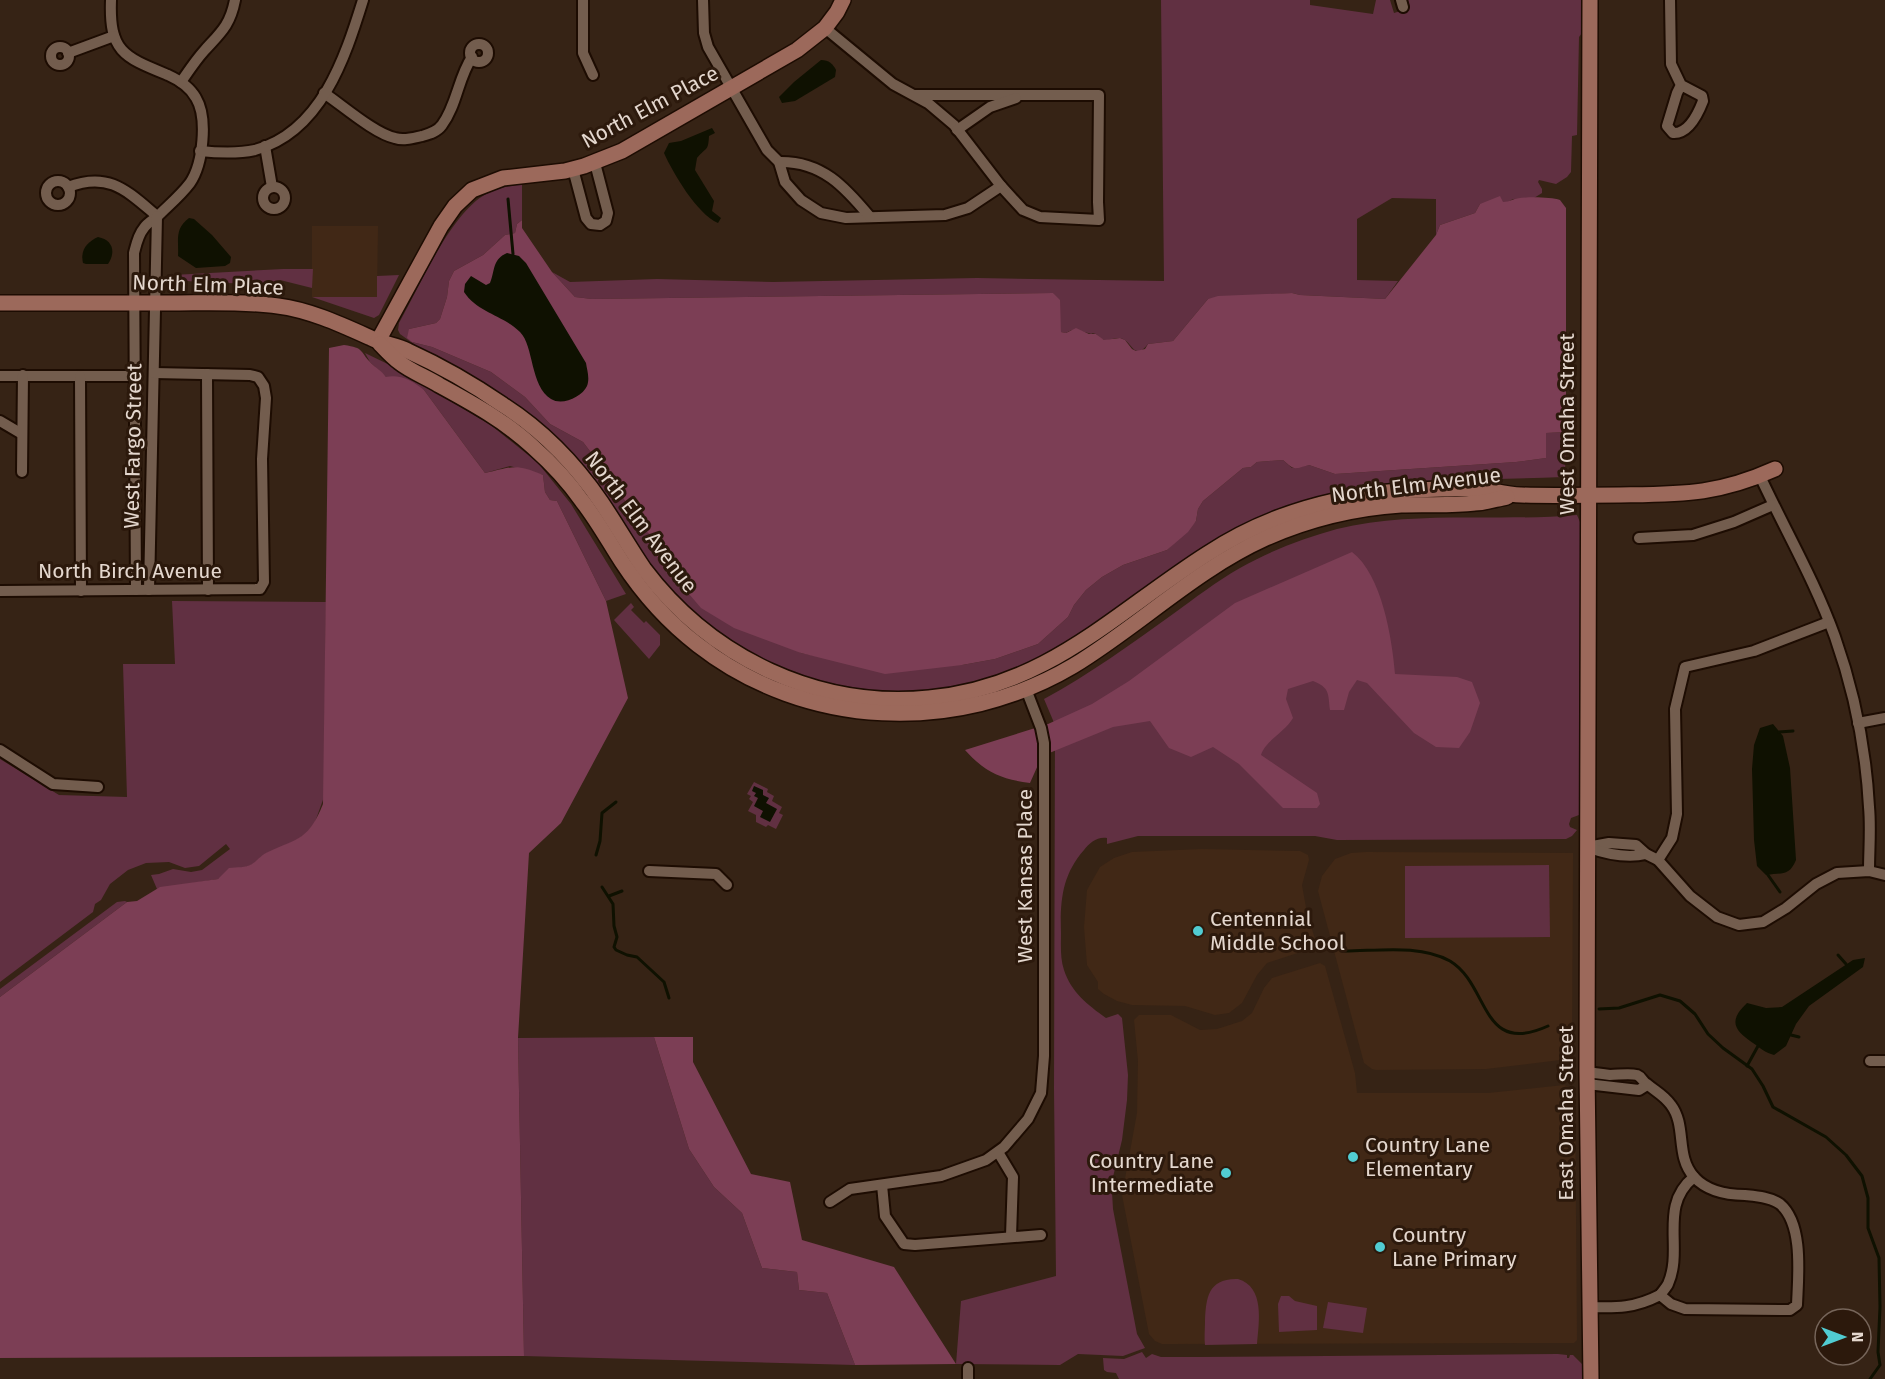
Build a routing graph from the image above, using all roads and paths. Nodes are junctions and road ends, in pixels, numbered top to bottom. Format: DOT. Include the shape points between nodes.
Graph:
graph roads {
  1 [pos="111,0"];
  2 [pos="235,0"];
  3 [pos="363,0"];
  4 [pos="582,0"];
  5 [pos="703,0"];
  6 [pos="843,0"];
  7 [pos="1590,0"];
  8 [pos="1670,0"];
  9 [pos="825,28"];
  10 [pos="114,36"];
  11 [pos="68,53"];
  12 [pos="472,57"];
  13 [pos="593,75"];
  14 [pos="181,82"];
  15 [pos="1681,85"];
  16 [pos="731,89"];
  17 [pos="324,93"];
  18 [pos="913,95"];
  19 [pos="1028,95"];
  20 [pos="957,130"];
  21 [pos="266,146"];
  22 [pos="201,151"];
  23 [pos="778,162"];
  24 [pos="594,163"];
  25 [pos="573,169"];
  26 [pos="1001,186"];
  27 [pos="68,187"];
  28 [pos="272,188"];
  29 [pos="157,216"];
  30 [pos="870,217"];
  31 [pos="0,303"];
  32 [pos="134,303"];
  33 [pos="154,303"];
  34 [pos="378,341"];
  35 [pos="154,373"];
  36 [pos="207,374"];
  37 [pos="23,375"];
  38 [pos="0,376"];
  39 [pos="80,376"];
  40 [pos="135,376"];
  41 [pos="0,421"];
  42 [pos="22,434"];
  43 [pos="1775,469"];
  44 [pos="22,472"];
  45 [pos="1760,476"];
  46 [pos="1588,495"];
  47 [pos="1773,505"];
  48 [pos="1639,538"];
  49 [pos="136,590"];
  50 [pos="150,590"];
  51 [pos="208,590"];
  52 [pos="0,591"];
  53 [pos="81,591"];
  54 [pos="1829,622"];
  55 [pos="1023,683"];
  56 [pos="1885,718"];
  57 [pos="1858,723"];
  58 [pos="0,750"];
  59 [pos="98,787"];
  60 [pos="1587,847"];
  61 [pos="1658,860"];
  62 [pos="649,871"];
  63 [pos="1869,871"];
  64 [pos="1885,875"];
  65 [pos="727,885"];
  66 [pos="1870,1061"];
  67 [pos="1885,1061"];
  68 [pos="1626,1075"];
  69 [pos="1587,1078"];
  70 [pos="1647,1084"];
  71 [pos="1626,1088"];
  72 [pos="998,1152"];
  73 [pos="1694,1177"];
  74 [pos="882,1185"];
  75 [pos="830,1202"];
  76 [pos="1041,1235"];
  77 [pos="1011,1236"];
  78 [pos="1660,1295"];
  79 [pos="1590,1307"];
  80 [pos="1591,1379"];
  1 -- 10 [label="street"];
  2 -- 14 [label="street" via="223,32"];
  3 -- 17 [label="street" via="349,44"];
  4 -- 13 [label="street" via="583,53"];
  5 -- 16 [label="street" via="705,40"];
  6 -- 9 [label="main road, North Elm Place"];
  7 -- 46 [label="main road, West Omaha Street"];
  8 -- 15 [label="street" via="1671,64"];
  9 -- 16 [label="main road, North Elm Place"];
  9 -- 18 [label="street" via="893,84"];
  10 -- 11 [label="street"];
  10 -- 14 [label="street" via="134,61"];
  12 -- 17 [label="street" via="441,126 408,140 381,133"];
  14 -- 22 [label="street, West Fargo Street" via="191,90 201,110"];
  16 -- 23 [label="street"];
  16 -- 24 [label="main road, North Elm Place" via="633,146"];
  17 -- 21 [label="street" via="299,126"];
  18 -- 19 [label="street"];
  18 -- 20 [label="street" via="928,103"];
  19 -- 20 [label="street" via="990,106"];
  19 -- 26 [label="street" via="1099,95 1099,220 1033,215 1015,204"];
  20 -- 26 [label="street"];
  21 -- 22 [label="street" via="228,153"];
  21 -- 28 [label="street"];
  22 -- 29 [label="street, West Fargo Street" via="192,180"];
  23 -- 30 [label="street" via="814,168 846,188"];
  23 -- 30 [label="street" via="785,182 801,200 821,213"];
  24 -- 25 [label="main road, North Elm Place"];
  24 -- 25 [label="street" via="608,213 600,225 586,220"];
  25 -- 34 [label="main road, North Elm Place" via="503,178 464,197 441,226"];
  26 -- 30 [label="street" via="968,207 945,215"];
  27 -- 29 [label="street" via="89,181 108,182 129,192"];
  29 -- 32 [label="street, West Fargo Street" via="136,241"];
  29 -- 33 [label="street, West Fargo Street"];
  31 -- 32 [label="main road, North Elm Place"];
  32 -- 33 [label="main road, North Elm Place"];
  32 -- 40 [label="street, West Fargo Street"];
  33 -- 34 [label="main road, North Elm Place" via="283,306"];
  33 -- 35 [label="street, West Fargo Street"];
  34 -- 55 [label="main road, North Elm Avenue" via="399,362 487,411 537,450 583,502 645,594 690,630 715,658 754,680 793,697 833,700 878,714 921,714 976,705"];
  35 -- 36 [label="street"];
  35 -- 50 [label="street, West Fargo Street"];
  36 -- 51 [label="street"];
  36 -- 51 [label="street, North Birch Avenue" via="258,377 266,398 262,459 264,582 260,589"];
  37 -- 38 [label="street"];
  37 -- 39 [label="street"];
  37 -- 42 [label="street"];
  39 -- 40 [label="street"];
  39 -- 53 [label="street"];
  40 -- 49 [label="street, West Fargo Street"];
  41 -- 42 [label="street"];
  42 -- 44 [label="street"];
  43 -- 45 [label="main road"];
  45 -- 46 [label="main road" via="1696,493"];
  45 -- 47 [label="street"];
  46 -- 55 [label="main road, North Elm Avenue" via="1514,495 1476,503 1400,505 1320,519 1268,537 1219,563 1073,665"];
  46 -- 60 [label="main road, West Omaha Street"];
  47 -- 48 [label="street" via="1693,535"];
  47 -- 54 [label="street"];
  49 -- 50 [label="street, North Birch Avenue"];
  49 -- 53 [label="street, North Birch Avenue"];
  50 -- 51 [label="street, North Birch Avenue"];
  52 -- 53 [label="street, North Birch Avenue"];
  54 -- 57 [label="street"];
  54 -- 61 [label="street" via="1755,651 1685,667 1675,710 1677,814 1672,838"];
  55 -- 72 [label="street, West Kansas Place" via="1044,743 1044,1065 1041,1093 1028,1119"];
  56 -- 57 [label="street"];
  57 -- 63 [label="street" via="1870,808"];
  58 -- 59 [label="street" via="53,784"];
  60 -- 61 [label="street" via="1609,855 1646,854"];
  60 -- 69 [label="main road, East Omaha Street"];
  61 -- 63 [label="street" via="1690,896 1717,917 1739,925 1763,922 1837,873"];
  62 -- 65 [label="street" via="716,874"];
  63 -- 64 [label="street"];
  66 -- 67 [label="street"];
  68 -- 69 [label="street"];
  68 -- 70 [label="street" via="1640,1076"];
  68 -- 71 [label="street"];
  69 -- 71 [label="street"];
  69 -- 79 [label="main road, East Omaha Street"];
  70 -- 71 [label="street" via="1639,1089"];
  70 -- 73 [label="street" via="1675,1111 1682,1153"];
  72 -- 74 [label="street, West Kansas Place" via="941,1176"];
  72 -- 77 [label="street" via="1013,1177"];
  73 -- 78 [label="street" via="1678,1195 1673,1262 1668,1284"];
  73 -- 78 [label="street" via="1710,1189 1761,1197 1779,1204 1792,1221 1798,1254 1797,1305 1790,1310 1685,1309"];
  74 -- 75 [label="street, West Kansas Place" via="850,1189"];
  74 -- 77 [label="street" via="885,1216 904,1244"];
  76 -- 77 [label="street"];
  78 -- 79 [label="street" via="1627,1308"];
  79 -- 80 [label="main road, East Omaha Street"];
}
